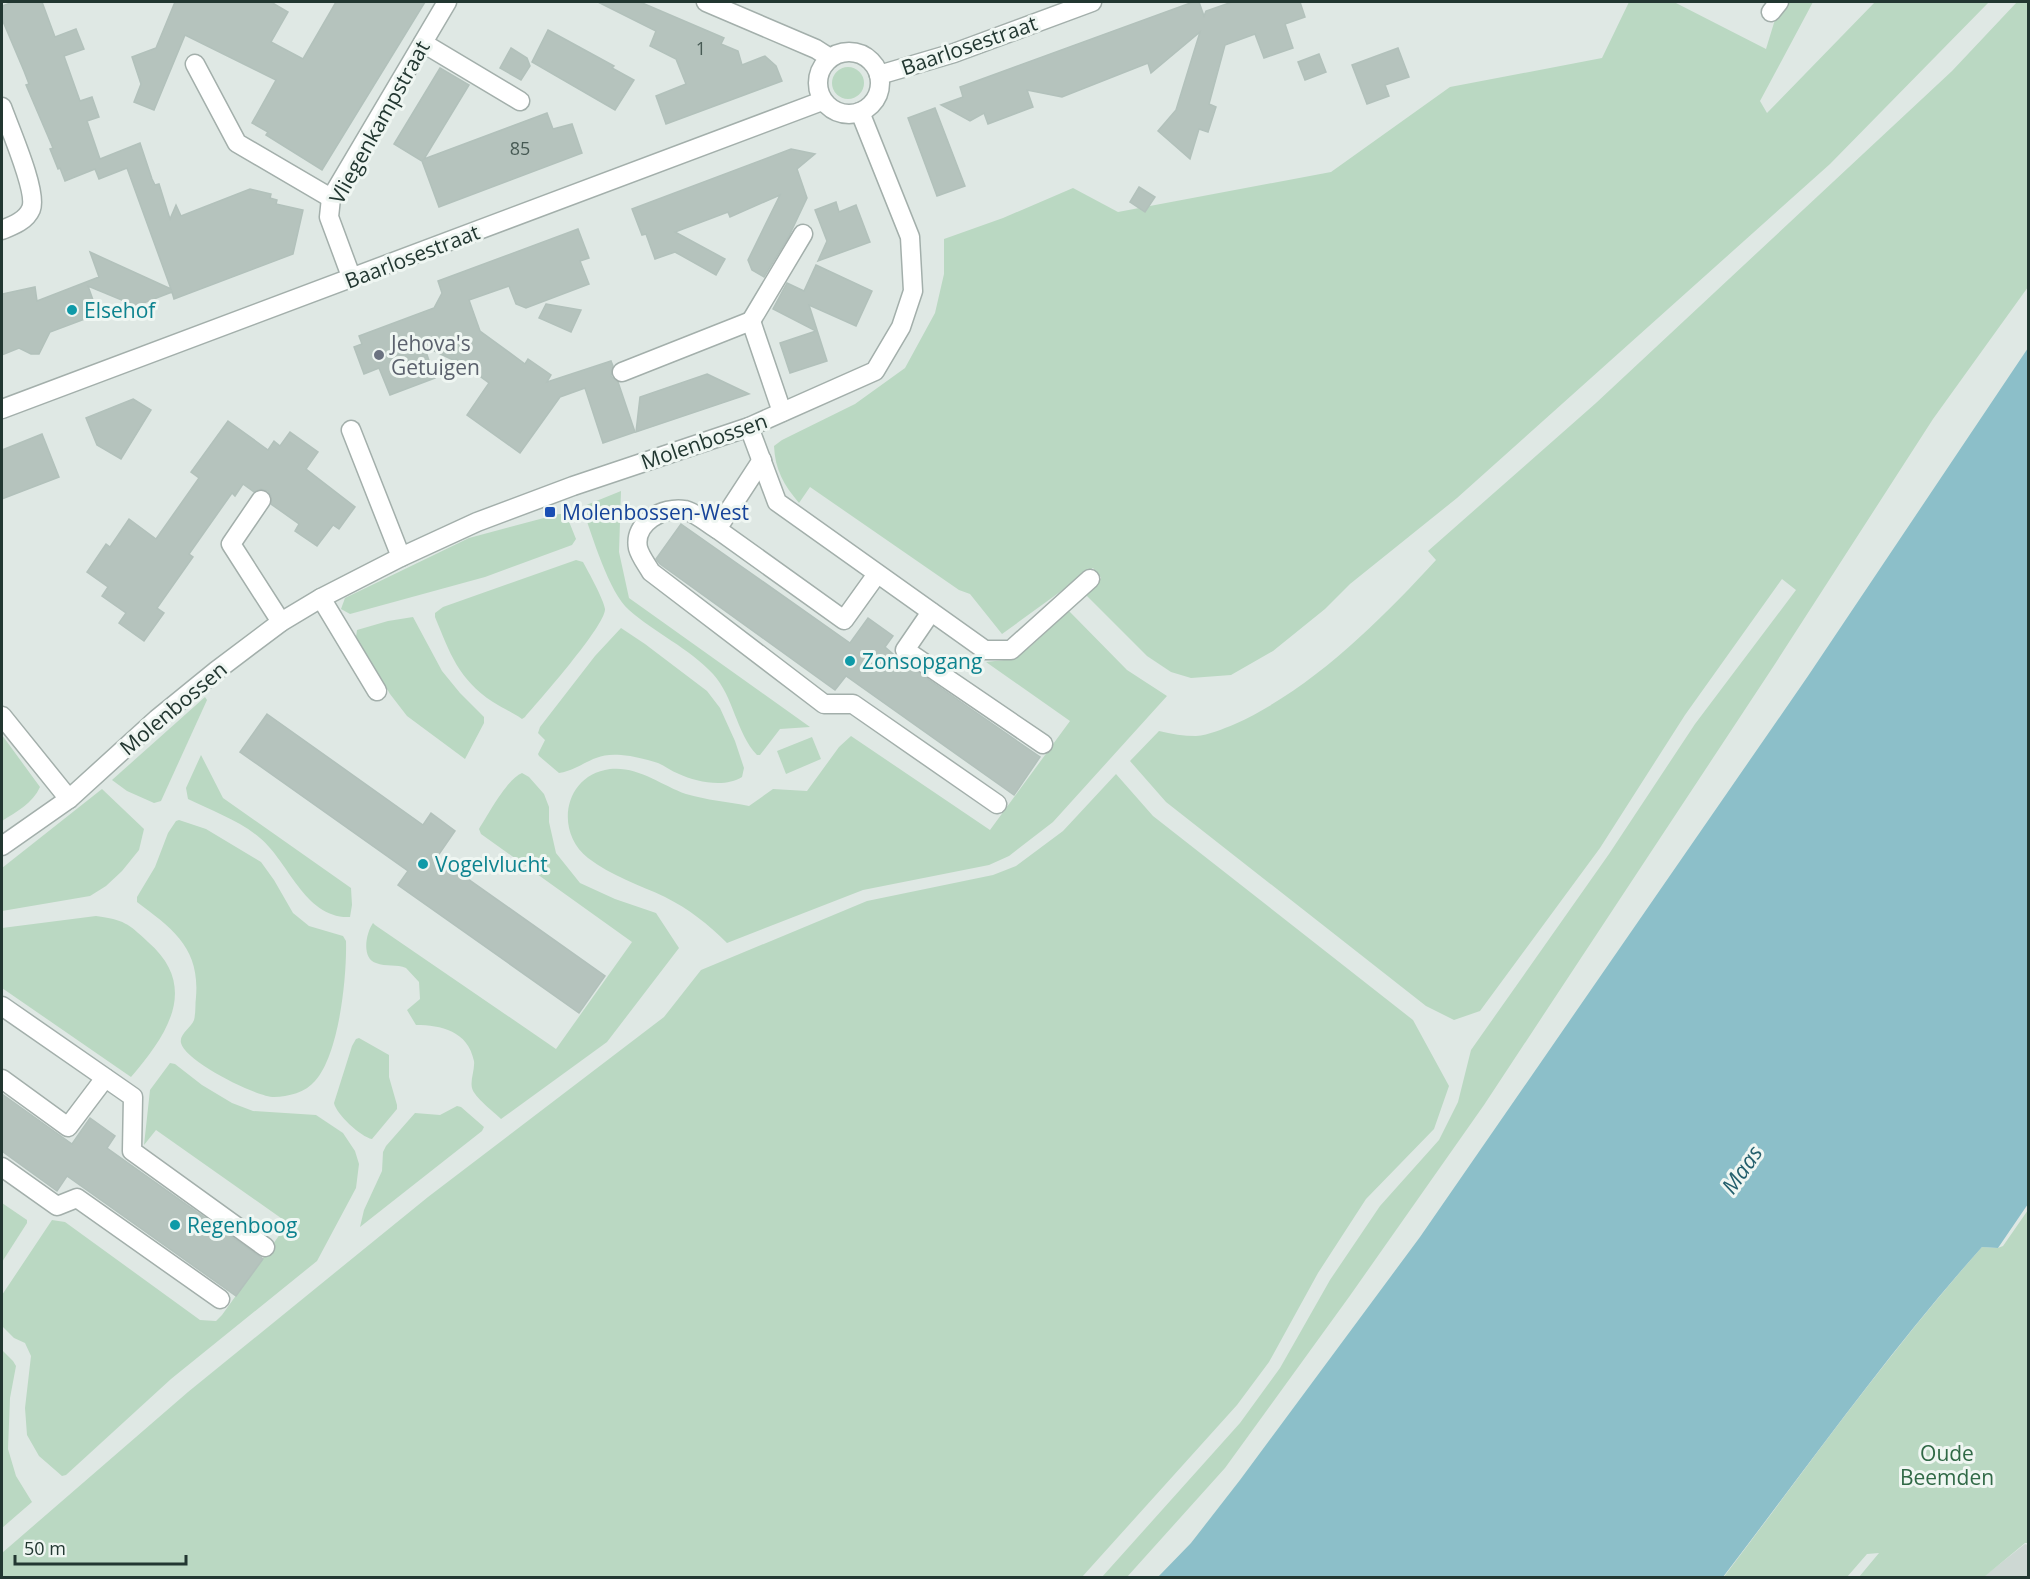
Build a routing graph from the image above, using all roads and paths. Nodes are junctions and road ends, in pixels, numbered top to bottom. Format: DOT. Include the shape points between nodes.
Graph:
graph roads {
  1 [pos="447,2"];
  2 [pos="706,2"];
  3 [pos="1092,2"];
  4 [pos="423,43"];
  5 [pos="830,58"];
  6 [pos="195,64"];
  7 [pos="879,75"];
  8 [pos="520,100"];
  9 [pos="822,101"];
  10 [pos="2,107"];
  11 [pos="860,112"];
  12 [pos="331,198"];
  13 [pos="2,230"];
  14 [pos="802,234"];
  15 [pos="352,279"];
  16 [pos="751,321"];
  17 [pos="622,372"];
  18 [pos="2,409"];
  19 [pos="783,412"];
  20 [pos="749,427"];
  21 [pos="351,430"];
  22 [pos="762,460"];
  23 [pos="261,500"];
  24 [pos="717,529"];
  25 [pos="401,557"];
  26 [pos="877,574"];
  27 [pos="1090,579"];
  28 [pos="321,598"];
  29 [pos="931,612"];
  30 [pos="281,622"];
  31 [pos="377,691"];
  32 [pos="2,716"];
  33 [pos="1042,744"];
  34 [pos="69,799"];
  35 [pos="998,804"];
  36 [pos="2,846"];
  37 [pos="2,1006"];
  38 [pos="105,1078"];
  39 [pos="2,1079"];
  40 [pos="2,1167"];
  41 [pos="265,1247"];
  42 [pos="220,1299"];
  1 -- 4 [label="street, Vliegenkampstraat"];
  2 -- 5 [label="street"];
  3 -- 7 [label="street, Baarlosestraat" via="954,53"];
  4 -- 8 [label="street"];
  4 -- 12 [label="street, Vliegenkampstraat"];
  5 -- 7 [label="street" via="839,53 859,53 875,65"];
  5 -- 9 [label="street" via="818,77"];
  6 -- 12 [label="street" via="237,143"];
  7 -- 11 [label="street" via="878,94"];
  9 -- 11 [label="street" via="840,113"];
  9 -- 15 [label="street, Baarlosestraat"];
  10 -- 13 [label="street" via="33,193 31,210 18,224"];
  11 -- 19 [label="street, Molenbossen" via="910,237 913,291 901,327 874,371"];
  12 -- 15 [label="street, Vliegenkampstraat" via="329,217"];
  14 -- 16 [label="street"];
  15 -- 18 [label="street, Baarlosestraat"];
  16 -- 17 [label="street"];
  16 -- 19 [label="street"];
  19 -- 20 [label="street, Molenbossen"];
  20 -- 22 [label="street"];
  20 -- 25 [label="street, Molenbossen" via="573,486 477,522"];
  21 -- 25 [label="street"];
  22 -- 24 [label="street"];
  22 -- 26 [label="street" via="777,502"];
  23 -- 30 [label="street" via="231,544"];
  24 -- 26 [label="street" via="844,620"];
  24 -- 35 [label="street" via="687,511 674,509 645,524 638,537 638,550 651,572 824,704 853,704"];
  25 -- 28 [label="street, Molenbossen"];
  26 -- 29 [label="street"];
  27 -- 29 [label="street" via="1011,650 985,650"];
  28 -- 30 [label="street, Molenbossen"];
  28 -- 31 [label="street"];
  29 -- 33 [label="street" via="904,650"];
  30 -- 34 [label="street, Molenbossen" via="157,719"];
  32 -- 34 [label="street"];
  34 -- 36 [label="street, Molenbossen"];
  37 -- 38 [label="street"];
  38 -- 39 [label="street" via="68,1127"];
  38 -- 41 [label="street" via="133,1097 132,1151"];
  40 -- 42 [label="street" via="57,1206 77,1198"];
}
